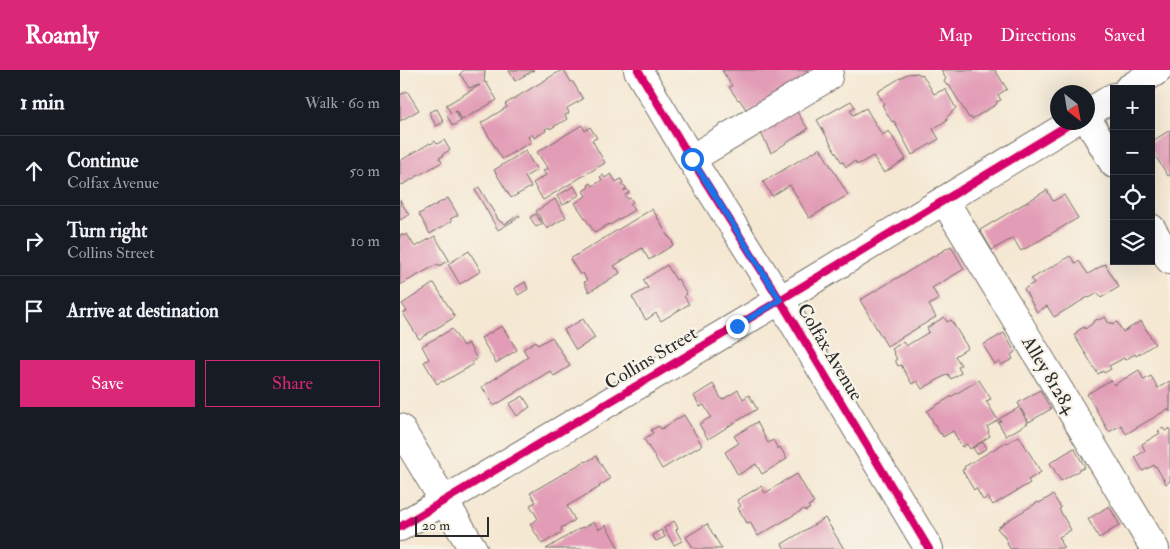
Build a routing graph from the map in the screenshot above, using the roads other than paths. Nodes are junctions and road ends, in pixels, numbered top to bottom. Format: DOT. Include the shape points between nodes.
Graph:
graph roads {
  1 [pos="638,70"];
  2 [pos="829,70"];
  3 [pos="1158,70"];
  4 [pos="1134,85"];
  5 [pos="1110,100"];
  6 [pos="1095,109"];
  7 [pos="1059,130"];
  8 [pos="1094,130"];
  9 [pos="1110,157"];
  10 [pos="692,159"];
  11 [pos="944,200"];
  12 [pos="1155,235"];
  13 [pos="1170,260"];
  14 [pos="780,300"];
  15 [pos="400,428"];
  16 [pos="444,500"];
  17 [pos="400,528"];
  18 [pos="474,549"];
  19 [pos="929,549"];
  20 [pos="1155,549"];
  1 -- 10 [label="street, Colfax Avenue"];
  2 -- 10 [label="street" via="828,77"];
  3 -- 4 [label="street"];
  5 -- 6 [label="street"];
  7 -- 11 [label="street, Collins Street"];
  8 -- 9 [label="street"];
  10 -- 14 [label="street, Colfax Avenue"];
  11 -- 14 [label="street, Collins Street"];
  11 -- 20 [label="street, Alley 81284"];
  12 -- 13 [label="street"];
  14 -- 16 [label="street, Collins Street"];
  14 -- 19 [label="street, Colfax Avenue"];
  15 -- 16 [label="street"];
  16 -- 17 [label="street, Collins Street"];
  16 -- 18 [label="street"];
}
